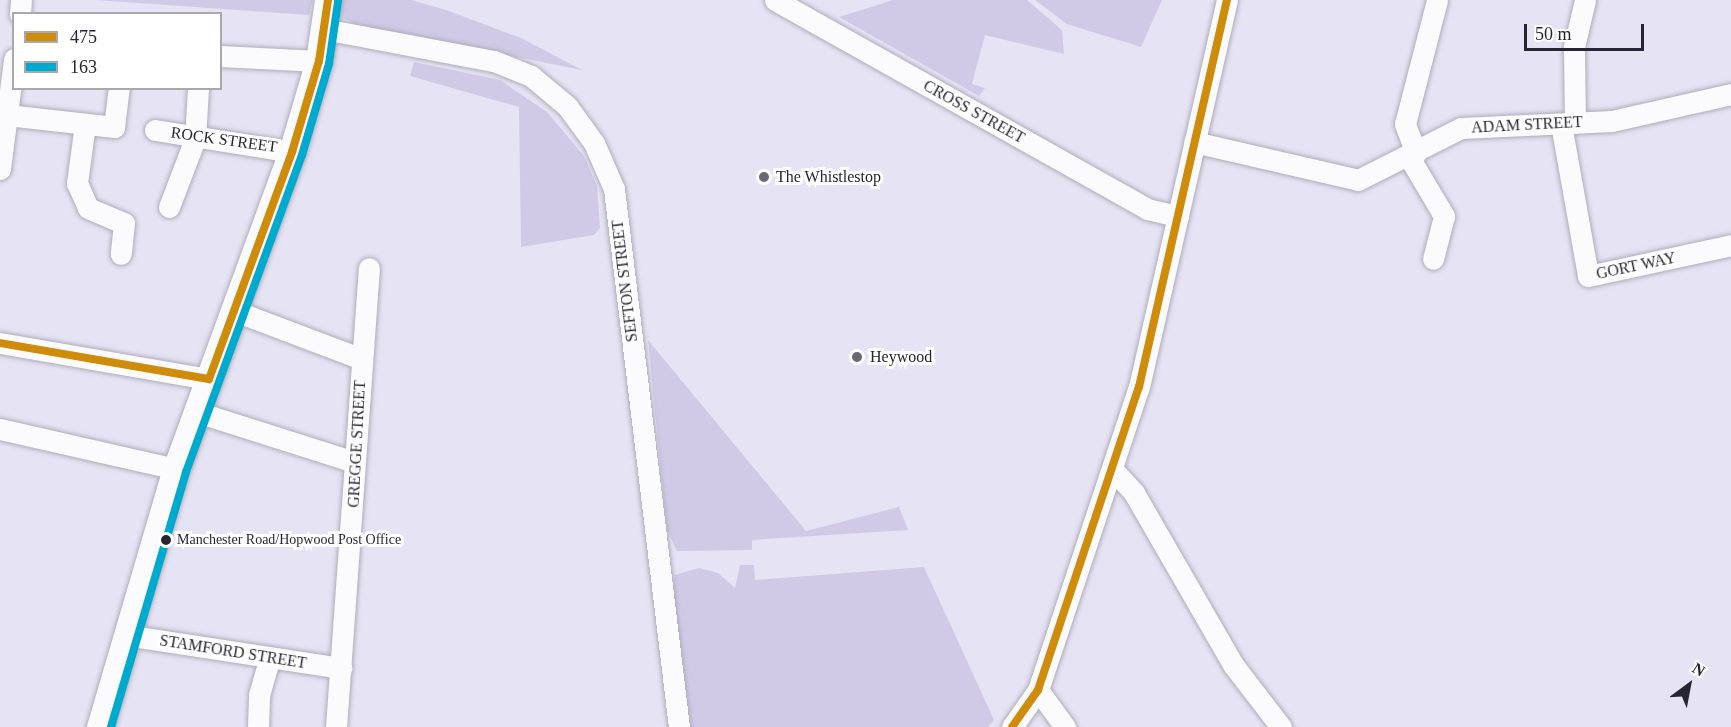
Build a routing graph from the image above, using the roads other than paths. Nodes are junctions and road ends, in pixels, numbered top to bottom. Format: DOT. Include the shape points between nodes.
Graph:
graph roads {
  1 [pos="775,0"];
  2 [pos="1227,0"];
  3 [pos="1437,0"];
  4 [pos="1585,0"];
  5 [pos="326,12"];
  6 [pos="222,56"];
  7 [pos="320,61"];
  8 [pos="9,65"];
  9 [pos="119,90"];
  10 [pos="198,90"];
  11 [pos="1731,94"];
  12 [pos="6,115"];
  13 [pos="1568,123"];
  14 [pos="85,124"];
  15 [pos="155,130"];
  16 [pos="195,139"];
  17 [pos="1194,142"];
  18 [pos="292,152"];
  19 [pos="1412,155"];
  20 [pos="0,169"];
  21 [pos="169,207"];
  22 [pos="1178,216"];
  23 [pos="1731,245"];
  24 [pos="120,254"];
  25 [pos="1433,259"];
  26 [pos="369,268"];
  27 [pos="235,311"];
  28 [pos="0,343"];
  29 [pos="362,358"];
  30 [pos="209,379"];
  31 [pos="197,411"];
  32 [pos="0,429"];
  33 [pos="355,462"];
  34 [pos="1112,469"];
  35 [pos="176,470"];
  36 [pos="125,634"];
  37 [pos="268,660"];
  38 [pos="341,668"];
  39 [pos="1038,690"];
  40 [pos="100,727"];
  41 [pos="258,727"];
  42 [pos="336,727"];
  43 [pos="679,727"];
  44 [pos="1012,727"];
  45 [pos="1065,727"];
  46 [pos="1281,727"];
  1 -- 22 [label="street, CROSS STREET" via="1138,204"];
  2 -- 17 [label="street"];
  3 -- 19 [label="street" via="1405,124"];
  4 -- 13 [label="street" via="1574,47"];
  5 -- 7 [label="main road"];
  5 -- 43 [label="street, SEFTON STREET" via="494,61 531,76 567,106 594,143 614,189"];
  6 -- 7 [label="street"];
  7 -- 18 [label="main road"];
  8 -- 12 [label="street"];
  9 -- 14 [label="street" via="121,128"];
  10 -- 16 [label="street"];
  11 -- 13 [label="street, ADAM STREET" via="1612,121"];
  12 -- 14 [label="street"];
  12 -- 20 [label="street"];
  13 -- 19 [label="street, ADAM STREET" via="1461,128"];
  13 -- 23 [label="street, GORT WAY" via="1588,276"];
  14 -- 24 [label="street" via="77,183 88,208 124,223"];
  15 -- 16 [label="street, ROCK STREET"];
  16 -- 18 [label="street, ROCK STREET"];
  16 -- 21 [label="street"];
  17 -- 19 [label="street, ADAM STREET" via="1358,180"];
  17 -- 22 [label="street"];
  18 -- 27 [label="main road"];
  19 -- 25 [label="street" via="1444,216"];
  22 -- 34 [label="street" via="1139,387"];
  26 -- 29 [label="street, GREGGE STREET"];
  27 -- 29 [label="street"];
  27 -- 30 [label="main road"];
  28 -- 30 [label="street"];
  29 -- 33 [label="street, GREGGE STREET"];
  30 -- 31 [label="main road"];
  31 -- 33 [label="street"];
  31 -- 35 [label="main road"];
  32 -- 35 [label="street"];
  33 -- 38 [label="street, GREGGE STREET"];
  34 -- 39 [label="street"];
  34 -- 46 [label="street" via="1134,493 1234,666"];
  35 -- 36 [label="main road"];
  36 -- 37 [label="street, STAMFORD STREET"];
  36 -- 40 [label="main road"];
  37 -- 38 [label="street, STAMFORD STREET"];
  37 -- 41 [label="street" via="259,695"];
  38 -- 42 [label="street, GREGGE STREET"];
  39 -- 44 [label="street"];
  39 -- 45 [label="street"];
}
